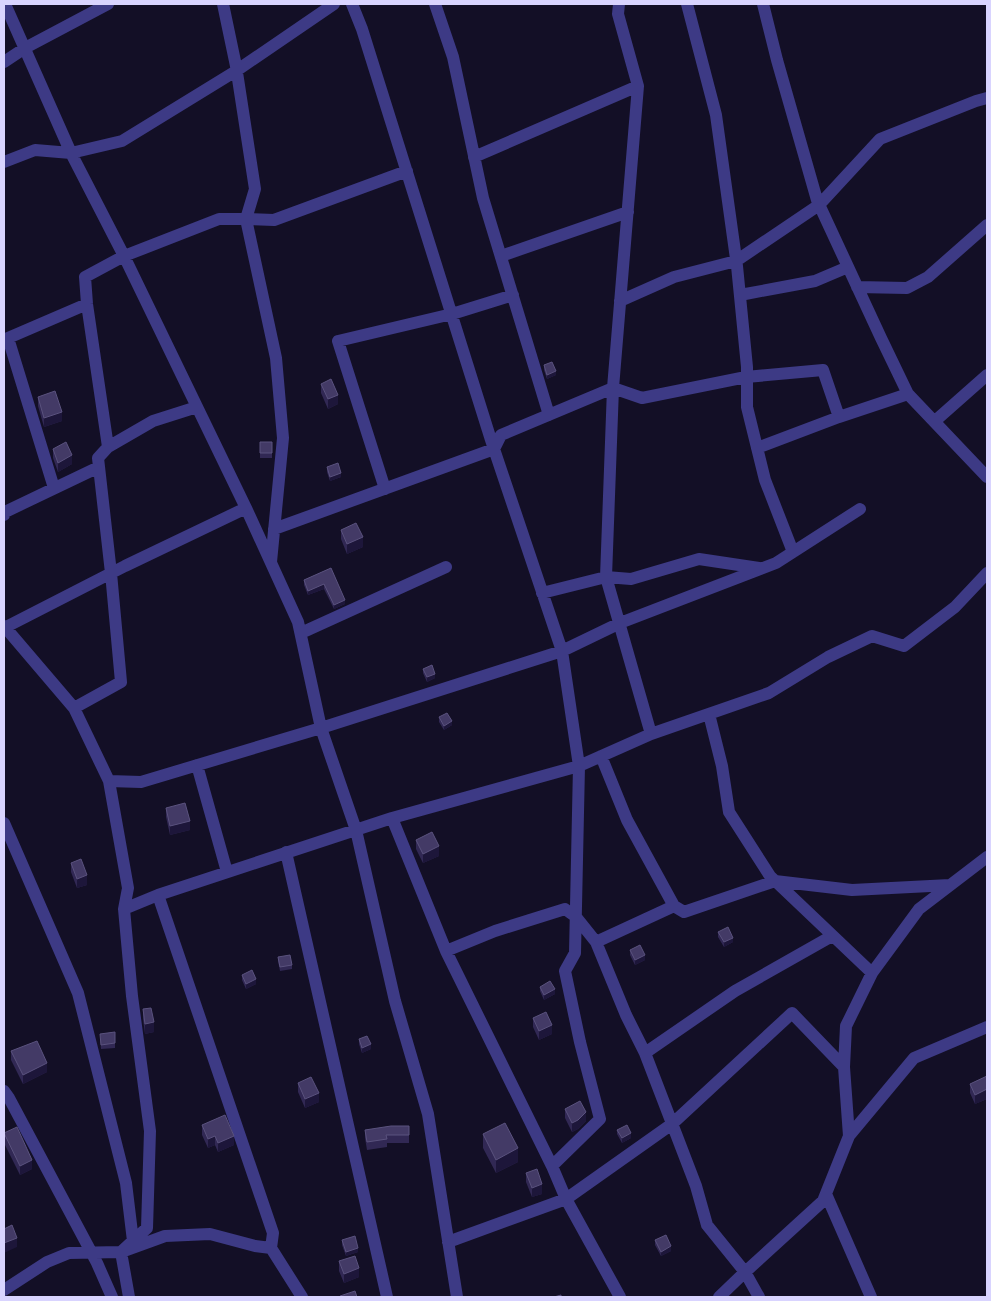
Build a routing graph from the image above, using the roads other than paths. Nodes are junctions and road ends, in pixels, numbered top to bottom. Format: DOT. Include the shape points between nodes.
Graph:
graph roads {
  1 [pos="5,4"];
  2 [pos="108,4"];
  3 [pos="223,4"];
  4 [pos="334,4"];
  5 [pos="352,4"];
  6 [pos="435,4"];
  7 [pos="619,4"];
  8 [pos="686,4"];
  9 [pos="763,4"];
  10 [pos="25,48"];
  11 [pos="4,62"];
  12 [pos="236,71"];
  13 [pos="638,86"];
  14 [pos="987,98"];
  15 [pos="71,153"];
  16 [pos="474,157"];
  17 [pos="4,162"];
  18 [pos="407,171"];
  19 [pos="819,205"];
  20 [pos="628,212"];
  21 [pos="246,218"];
  22 [pos="987,225"];
  23 [pos="124,256"];
  24 [pos="501,256"];
  25 [pos="736,261"];
  26 [pos="848,267"];
  27 [pos="857,288"];
  28 [pos="740,295"];
  29 [pos="513,296"];
  30 [pos="620,301"];
  31 [pos="87,304"];
  32 [pos="452,314"];
  33 [pos="6,339"];
  34 [pos="987,375"];
  35 [pos="746,376"];
  36 [pos="613,388"];
  37 [pos="908,394"];
  38 [pos="197,407"];
  39 [pos="549,415"];
  40 [pos="839,417"];
  41 [pos="935,421"];
  42 [pos="108,447"];
  43 [pos="757,448"];
  44 [pos="494,450"];
  45 [pos="99,467"];
  46 [pos="987,477"];
  47 [pos="54,488"];
  48 [pos="385,489"];
  49 [pos="246,508"];
  50 [pos="860,509"];
  51 [pos="4,515"];
  52 [pos="274,529"];
  53 [pos="793,552"];
  54 [pos="271,562"];
  55 [pos="446,567"];
  56 [pos="760,569"];
  57 [pos="987,572"];
  58 [pos="111,573"];
  59 [pos="606,577"];
  60 [pos="542,593"];
  61 [pos="620,623"];
  62 [pos="4,627"];
  63 [pos="301,633"];
  64 [pos="562,651"];
  65 [pos="74,708"];
  66 [pos="709,714"];
  67 [pos="321,728"];
  68 [pos="651,734"];
  69 [pos="601,756"];
  70 [pos="197,765"];
  71 [pos="579,766"];
  72 [pos="108,781"];
  73 [pos="392,818"];
  74 [pos="4,823"];
  75 [pos="356,830"];
  76 [pos="286,852"];
  77 [pos="987,857"];
  78 [pos="227,872"];
  79 [pos="775,881"];
  80 [pos="950,885"];
  81 [pos="158,895"];
  82 [pos="674,906"];
  83 [pos="124,909"];
  84 [pos="576,917"];
  85 [pos="832,936"];
  86 [pos="596,942"];
  87 [pos="446,951"];
  88 [pos="872,973"];
  89 [pos="987,1027"];
  90 [pos="644,1053"];
  91 [pos="844,1067"];
  92 [pos="4,1091"];
  93 [pos="672,1124"];
  94 [pos="849,1136"];
  95 [pos="552,1166"];
  96 [pos="826,1194"];
  97 [pos="566,1199"];
  98 [pos="133,1241"];
  99 [pos="448,1242"];
  100 [pos="271,1248"];
  101 [pos="121,1252"];
  102 [pos="91,1253"];
  103 [pos="745,1272"];
  104 [pos="4,1290"];
  105 [pos="112,1297"];
  106 [pos="129,1297"];
  107 [pos="302,1297"];
  108 [pos="387,1297"];
  109 [pos="457,1297"];
  110 [pos="620,1297"];
  111 [pos="719,1297"];
  112 [pos="759,1297"];
  113 [pos="871,1297"];
  1 -- 10 [label="street"];
  2 -- 10 [label="street"];
  3 -- 12 [label="street"];
  4 -- 12 [label="street"];
  5 -- 18 [label="street"];
  6 -- 16 [label="street" via="453,58"];
  7 -- 13 [label="street" via="618,14"];
  8 -- 25 [label="street" via="716,115"];
  9 -- 19 [label="street"];
  10 -- 11 [label="street"];
  10 -- 15 [label="street"];
  12 -- 15 [label="street" via="122,141"];
  12 -- 21 [label="street" via="255,189"];
  13 -- 16 [label="street"];
  13 -- 20 [label="street"];
  14 -- 19 [label="street" via="880,139"];
  15 -- 17 [label="street" via="35,150"];
  15 -- 23 [label="street"];
  16 -- 24 [label="street"];
  18 -- 21 [label="street" via="274,220"];
  18 -- 32 [label="street"];
  19 -- 25 [label="street"];
  19 -- 26 [label="street"];
  20 -- 24 [label="street"];
  20 -- 30 [label="street"];
  21 -- 23 [label="street" via="220,219"];
  21 -- 52 [label="street" via="276,358 283,438"];
  22 -- 27 [label="street" via="928,277 907,288"];
  23 -- 31 [label="street" via="86,277"];
  23 -- 38 [label="street"];
  24 -- 29 [label="street"];
  25 -- 28 [label="street"];
  25 -- 30 [label="street" via="674,277"];
  26 -- 27 [label="street"];
  26 -- 28 [label="street" via="815,281"];
  27 -- 37 [label="street"];
  28 -- 35 [label="street"];
  29 -- 32 [label="street"];
  29 -- 39 [label="street"];
  30 -- 36 [label="street"];
  31 -- 33 [label="street"];
  31 -- 42 [label="street"];
  32 -- 44 [label="street"];
  32 -- 48 [label="street" via="338,341"];
  33 -- 47 [label="street"];
  34 -- 41 [label="street"];
  35 -- 36 [label="street" via="642,398"];
  35 -- 40 [label="street" via="824,370"];
  35 -- 43 [label="street" via="747,407"];
  36 -- 39 [label="street"];
  36 -- 59 [label="street"];
  37 -- 40 [label="street"];
  37 -- 41 [label="street"];
  38 -- 42 [label="street" via="153,421"];
  38 -- 49 [label="street"];
  39 -- 44 [label="street" via="501,435"];
  40 -- 43 [label="street"];
  41 -- 46 [label="street"];
  42 -- 45 [label="street" via="98,458"];
  43 -- 53 [label="street" via="765,480"];
  44 -- 48 [label="street"];
  44 -- 60 [label="street"];
  45 -- 47 [label="street"];
  45 -- 58 [label="street"];
  47 -- 51 [label="street"];
  48 -- 52 [label="street"];
  49 -- 54 [label="street"];
  49 -- 58 [label="street"];
  50 -- 53 [label="street"];
  52 -- 54 [label="street"];
  53 -- 56 [label="street"];
  54 -- 63 [label="street"];
  55 -- 63 [label="street"];
  56 -- 59 [label="street" via="699,559 631,579"];
  56 -- 61 [label="street"];
  57 -- 66 [label="street" via="955,607 904,646 872,636 828,657 769,693"];
  58 -- 62 [label="street"];
  58 -- 65 [label="street" via="121,682"];
  59 -- 60 [label="street"];
  59 -- 61 [label="street"];
  60 -- 64 [label="street"];
  61 -- 64 [label="street"];
  61 -- 68 [label="street"];
  62 -- 65 [label="street"];
  63 -- 67 [label="street"];
  64 -- 67 [label="street"];
  64 -- 71 [label="street"];
  65 -- 72 [label="street"];
  66 -- 68 [label="street"];
  66 -- 79 [label="street" via="729,812"];
  67 -- 70 [label="street"];
  67 -- 75 [label="street"];
  68 -- 69 [label="street"];
  69 -- 71 [label="street"];
  69 -- 82 [label="street" via="627,820"];
  70 -- 72 [label="street" via="141,782"];
  70 -- 78 [label="street"];
  71 -- 73 [label="street"];
  71 -- 84 [label="street"];
  72 -- 83 [label="street" via="128,888"];
  73 -- 75 [label="street"];
  73 -- 87 [label="street"];
  74 -- 98 [label="street" via="78,993 126,1183"];
  75 -- 76 [label="street"];
  75 -- 99 [label="street" via="395,1001 428,1114"];
  76 -- 78 [label="street"];
  76 -- 108 [label="street"];
  77 -- 80 [label="street"];
  78 -- 81 [label="street"];
  79 -- 80 [label="street" via="852,890"];
  79 -- 82 [label="street" via="684,912"];
  79 -- 85 [label="street"];
  80 -- 88 [label="street" via="919,909"];
  81 -- 83 [label="street"];
  81 -- 100 [label="street" via="273,1232"];
  82 -- 86 [label="street"];
  83 -- 98 [label="street" via="150,1131 147,1228"];
  84 -- 86 [label="street"];
  84 -- 87 [label="street" via="565,909 495,931"];
  84 -- 95 [label="street" via="575,953 565,971 600,1119"];
  85 -- 88 [label="street"];
  85 -- 90 [label="street" via="735,991"];
  86 -- 90 [label="street"];
  87 -- 95 [label="street"];
  88 -- 91 [label="street" via="846,1026"];
  89 -- 94 [label="street" via="914,1058"];
  90 -- 93 [label="street"];
  91 -- 93 [label="street" via="792,1013"];
  91 -- 94 [label="street"];
  92 -- 102 [label="street"];
  93 -- 97 [label="street"];
  93 -- 103 [label="street" via="707,1225"];
  94 -- 96 [label="street"];
  95 -- 97 [label="street"];
  96 -- 103 [label="street" via="823,1201"];
  96 -- 113 [label="street"];
  97 -- 99 [label="street"];
  97 -- 110 [label="street"];
  98 -- 101 [label="street"];
  99 -- 109 [label="street"];
  100 -- 101 [label="street" via="210,1234 165,1236"];
  100 -- 107 [label="street"];
  101 -- 102 [label="street"];
  101 -- 106 [label="street"];
  102 -- 104 [label="street" via="69,1254 47,1262"];
  102 -- 105 [label="street"];
  103 -- 111 [label="street"];
  103 -- 112 [label="street"];
}
